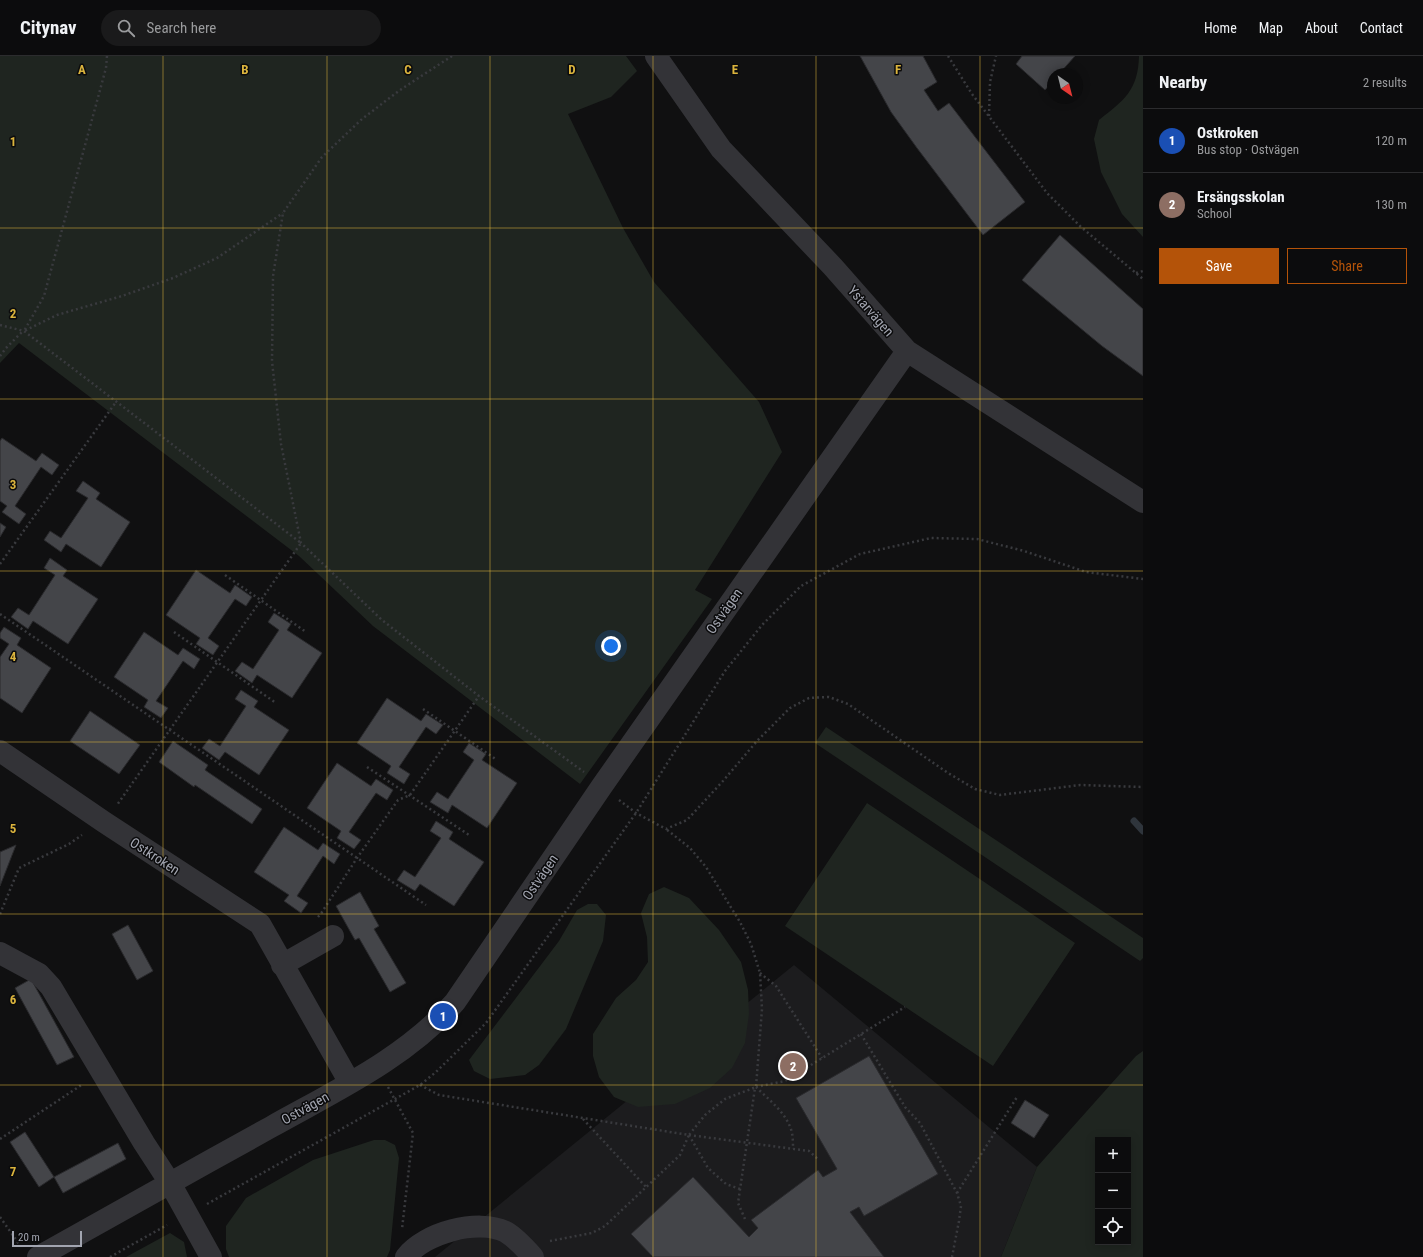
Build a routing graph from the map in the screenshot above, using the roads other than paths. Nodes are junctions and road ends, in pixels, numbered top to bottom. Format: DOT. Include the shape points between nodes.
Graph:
graph roads {
  1 [pos="656,56"];
  2 [pos="907,351"];
  3 [pos="1143,502"];
  4 [pos="0,751"];
  5 [pos="333,936"];
  6 [pos="0,953"];
  7 [pos="282,965"];
  8 [pos="350,1083"];
  9 [pos="170,1183"];
  10 [pos="29,1251"];
  11 [pos="528,1251"];
  12 [pos="211,1257"];
  13 [pos="406,1257"];
  1 -- 2 [label="street, Ystarvägen" via="721,148 833,267"];
  2 -- 3 [label="street, Ystarvägen"];
  2 -- 8 [label="street, Ostvägen" via="602,786 455,1002 443,1016 412,1042"];
  4 -- 7 [label="street, Ostkroken" via="260,924"];
  5 -- 7 [label="street"];
  6 -- 9 [label="street" via="39,974 51,987"];
  7 -- 8 [label="street, Ostkroken"];
  8 -- 9 [label="street, Ostvägen"];
  9 -- 10 [label="street, Ostvägen"];
  9 -- 12 [label="street"];
  11 -- 13 [label="street" via="506,1232 488,1227 466,1228 444,1232 411,1250"];
}
